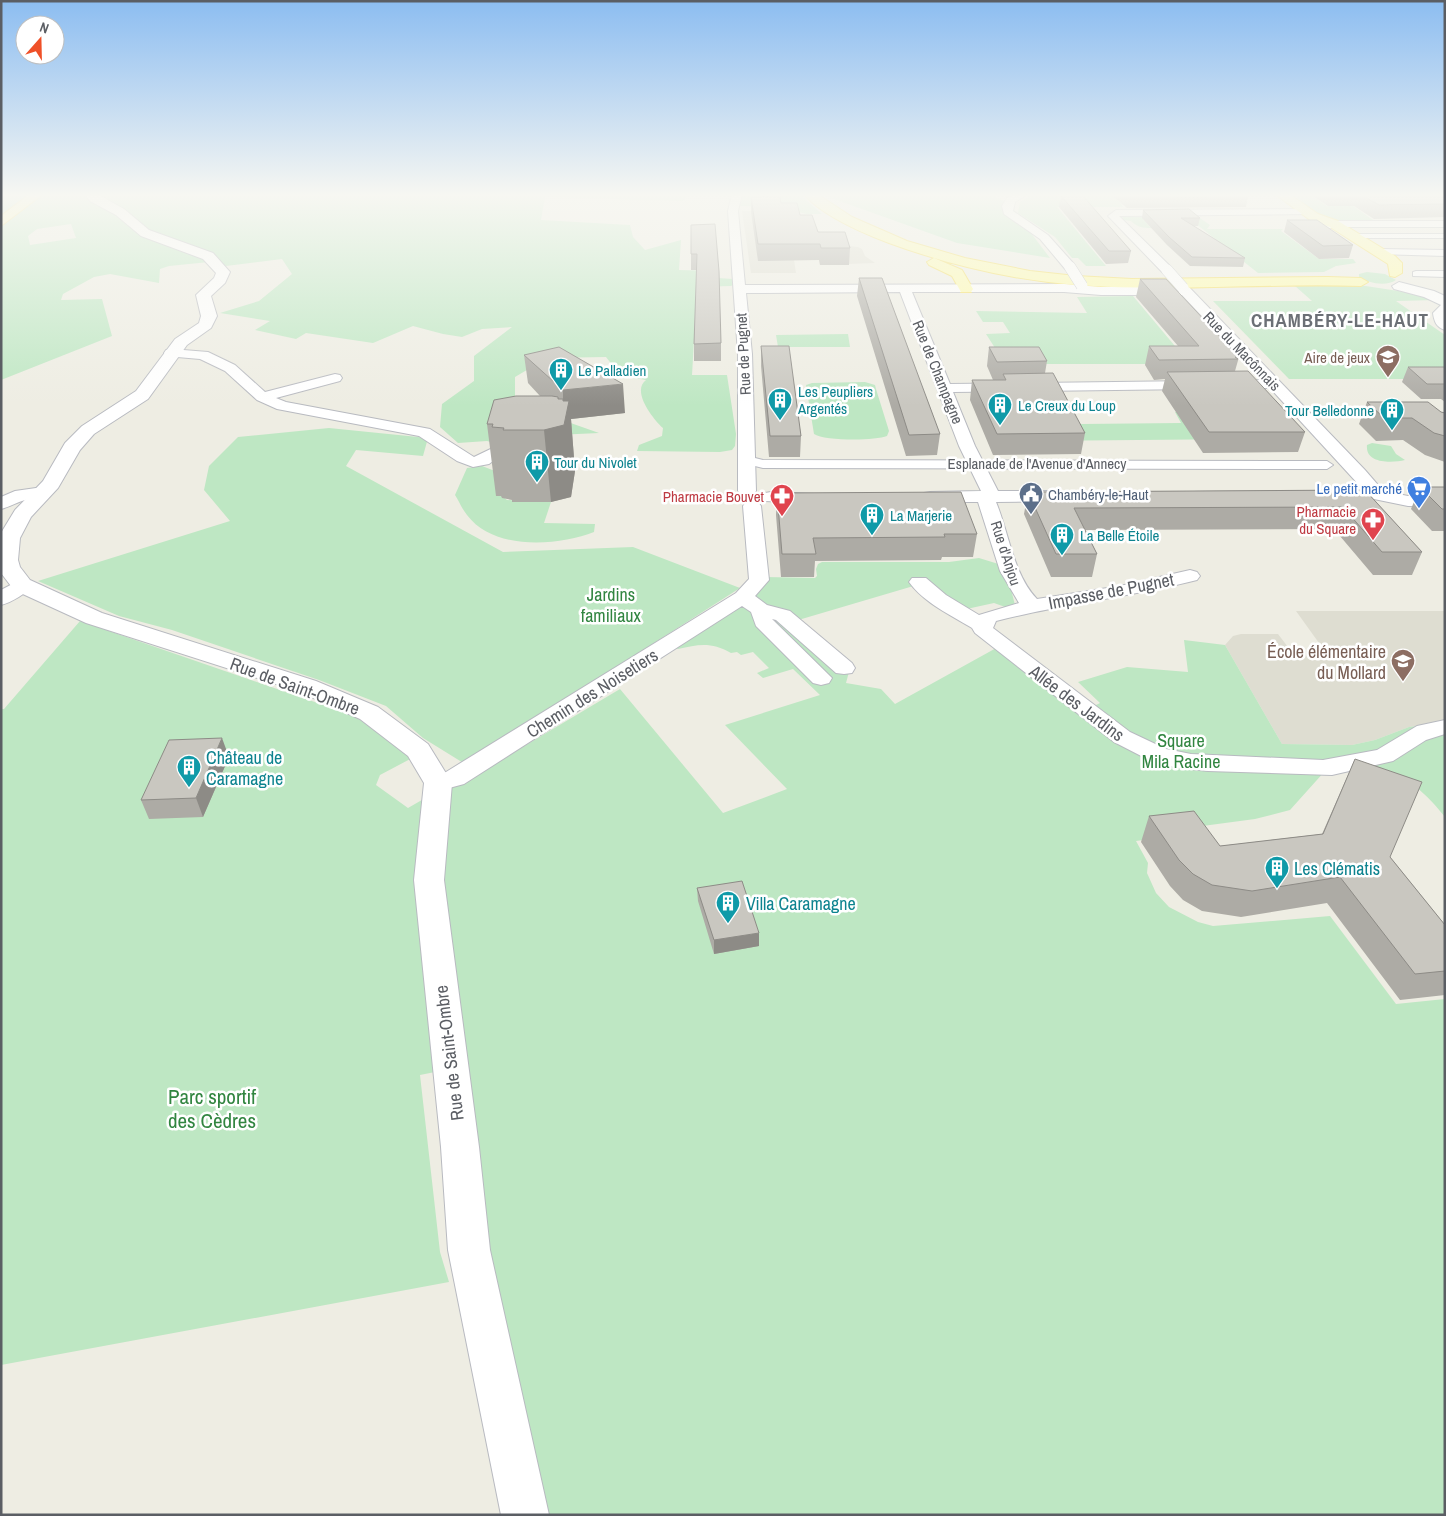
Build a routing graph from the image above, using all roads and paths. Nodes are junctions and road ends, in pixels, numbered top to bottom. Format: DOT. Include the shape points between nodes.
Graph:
graph roads {
  1 [pos="216,265"];
  2 [pos="736,265"];
  3 [pos="937,265"];
  4 [pos="977,265"];
  5 [pos="1007,265"];
  6 [pos="1050,265"];
  7 [pos="1162,265"];
  8 [pos="1370,265"];
  9 [pos="1377,265"];
  10 [pos="1070,266"];
  11 [pos="1445,274"];
  12 [pos="1348,275"];
  13 [pos="1404,279"];
  14 [pos="1361,282"];
  15 [pos="1082,287"];
  16 [pos="738,289"];
  17 [pos="905,289"];
  18 [pos="966,289"];
  19 [pos="1185,289"];
  20 [pos="1445,297"];
  21 [pos="1445,302"];
  22 [pos="1445,309"];
  23 [pos="1445,326"];
  24 [pos="172,353"];
  25 [pos="335,378"];
  26 [pos="1274,384"];
  27 [pos="945,388"];
  28 [pos="262,397"];
  29 [pos="501,449"];
  30 [pos="746,457"];
  31 [pos="975,463"];
  32 [pos="1327,465"];
  33 [pos="1369,493"];
  34 [pos="1322,495"];
  35 [pos="39,496"];
  36 [pos="1080,496"];
  37 [pos="910,497"];
  38 [pos="988,497"];
  39 [pos="749,498"];
  40 [pos="826,498"];
  41 [pos="1445,502"];
  42 [pos="1,504"];
  43 [pos="1190,576"];
  44 [pos="759,580"];
  45 [pos="919,582"];
  46 [pos="12,592"];
  47 [pos="751,604"];
  48 [pos="1032,606"];
  49 [pos="984,626"];
  50 [pos="844,668"];
  51 [pos="821,678"];
  52 [pos="1445,727"];
  53 [pos="438,784"];
  54 [pos="525,1515"];
  1 -- 24 [label="street, Rue de Saint-Ombre" via="223,272 220,280 202,295 209,316 206,325"];
  2 -- 16 [label="street, Rue de Pugnet"];
  3 -- 18 [label="main road" via="957,273"];
  4 -- 14 [label="main road" via="1016,273 1120,282"];
  5 -- 12 [label="main road" via="1074,273"];
  6 -- 10 [label="main road"];
  7 -- 19 [label="street, Rue du Macônnais, bridge"];
  8 -- 12 [label="main road"];
  9 -- 13 [label="main road"];
  10 -- 15 [label="street, bridge"];
  11 -- 13 [label="street"];
  12 -- 14 [label="main road"];
  13 -- 14 [label="main road" via="1378,286"];
  13 -- 20 [label="street"];
  13 -- 21 [label="street"];
  15 -- 18 [label="street"];
  15 -- 19 [label="street" via="1101,291"];
  16 -- 17 [label="street"];
  16 -- 30 [label="street, Rue de Pugnet" via="745,354"];
  17 -- 18 [label="street"];
  17 -- 27 [label="street, Rue de Champagne"];
  19 -- 26 [label="street, Rue du Macônnais"];
  22 -- 23 [label="street" via="1440,313 1440,320"];
  24 -- 28 [label="street" via="203,355 230,368"];
  24 -- 35 [label="street, Rue de Saint-Ombre" via="142,395 88,430 72,447"];
  25 -- 28 [label="street"];
  26 -- 27 [label="street"];
  26 -- 33 [label="street, Rue du Macônnais" via="1369,485"];
  27 -- 31 [label="street, Rue de Champagne"];
  28 -- 29 [label="street" via="282,406 424,432 473,462"];
  30 -- 31 [label="street, Esplanade de l'Avenue d'Annecy" via="763,464"];
  30 -- 39 [label="street, Rue de Pugnet"];
  31 -- 32 [label="street, Esplanade de l'Avenue d'Annecy"];
  31 -- 38 [label="street, Rue de Champagne"];
  33 -- 34 [label="street"];
  33 -- 41 [label="street" via="1408,501"];
  35 -- 42 [label="street" via="29,493"];
  35 -- 46 [label="street, Rue de Saint-Ombre" via="22,514 9,538 7,560"];
  36 -- 38 [label="street"];
  37 -- 38 [label="street"];
  38 -- 48 [label="street, Rue d'Anjou" via="1016,588"];
  39 -- 40 [label="street" via="766,504 771,497"];
  39 -- 44 [label="street, Rue de Pugnet"];
  43 -- 48 [label="street, Impasse de Pugnet" via="1120,592"];
  44 -- 47 [label="street, Chemin des Noisetiers"];
  45 -- 49 [label="street, Allée des Jardins" via="939,599"];
  46 -- 53 [label="street, Rue de Saint-Ombre" via="307,686 369,713 418,750"];
  47 -- 50 [label="street" via="783,615"];
  47 -- 51 [label="street" via="763,622"];
  47 -- 53 [label="street, Chemin des Noisetiers" via="454,778"];
  48 -- 49 [label="street" via="988,617"];
  49 -- 52 [label="street, Allée des Jardins" via="982,629 989,635 1142,751 1184,763 1327,767 1388,755 1419,732"];
  53 -- 54 [label="street, Rue de Saint-Ombre" via="429,880 469,1250"];
}
